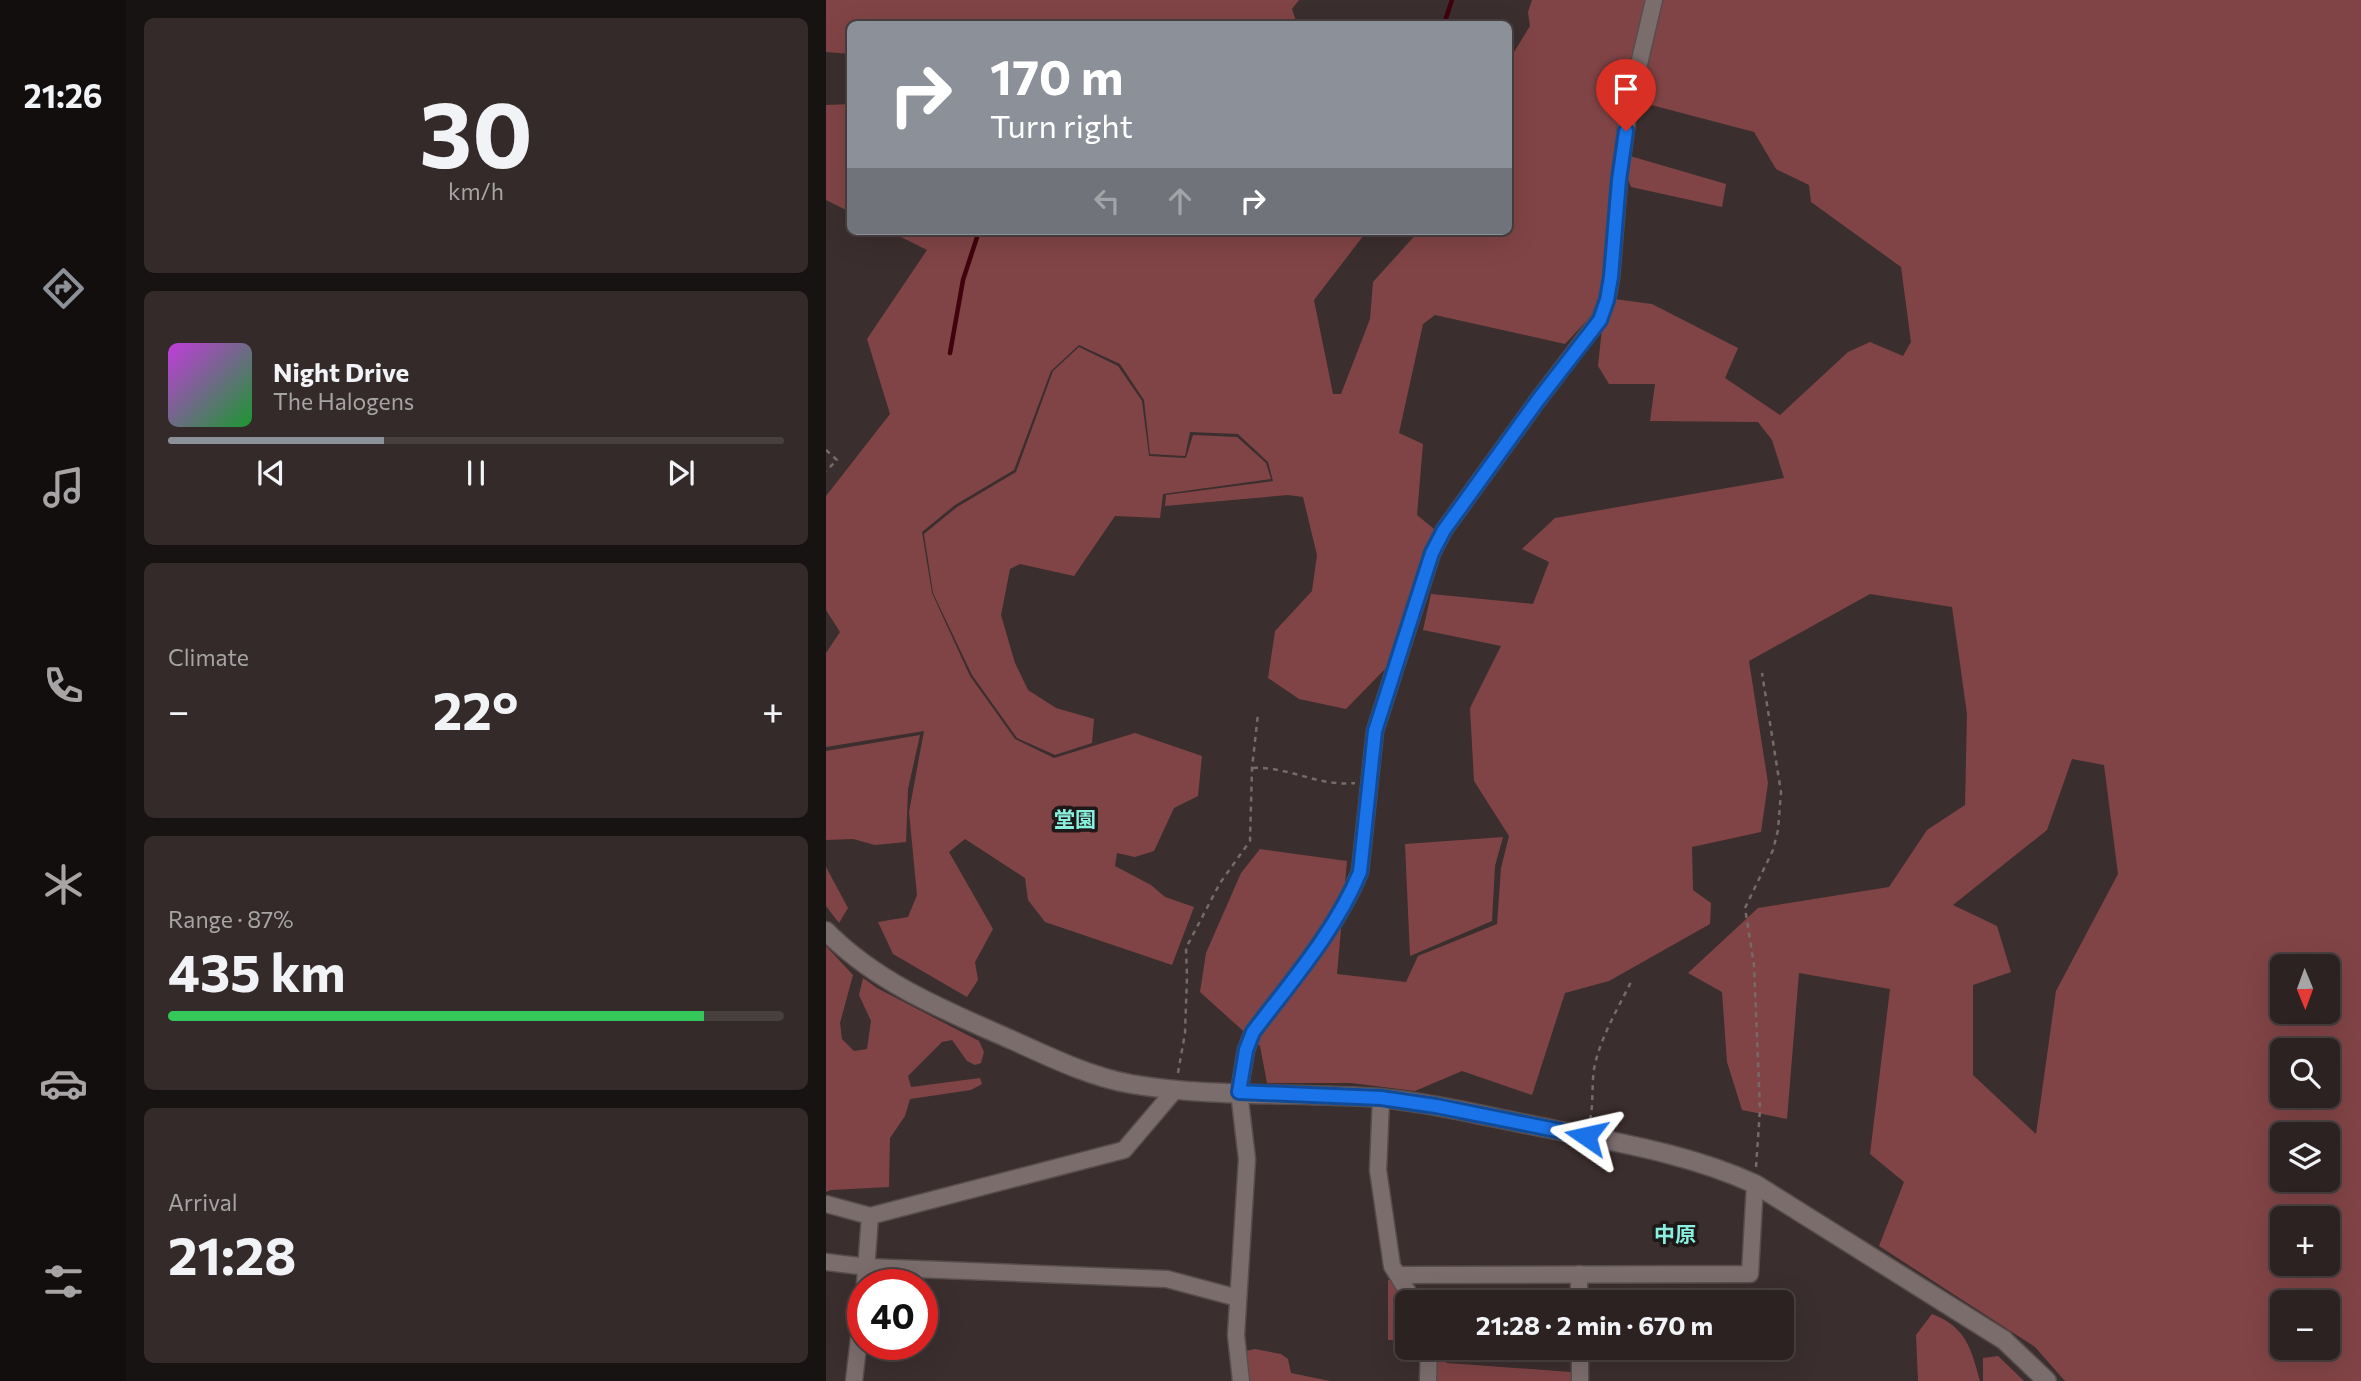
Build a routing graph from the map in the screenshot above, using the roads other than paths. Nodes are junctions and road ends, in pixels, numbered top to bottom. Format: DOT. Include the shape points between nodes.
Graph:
graph roads {
  1 [pos="1654,0"];
  2 [pos="826,931"];
  3 [pos="1175,1090"];
  4 [pos="1239,1092"];
  5 [pos="1381,1098"];
  6 [pos="1755,1184"];
  7 [pos="826,1205"];
  8 [pos="870,1216"];
  9 [pos="826,1262"];
  10 [pos="867,1267"];
  11 [pos="1579,1274"];
  12 [pos="1398,1275"];
  13 [pos="1407,1290"];
  14 [pos="1579,1290"];
  15 [pos="1238,1298"];
  16 [pos="856,1360"];
  17 [pos="1428,1360"];
  18 [pos="1580,1360"];
  19 [pos="854,1381"];
  20 [pos="1241,1381"];
  21 [pos="1427,1381"];
  22 [pos="1580,1381"];
  23 [pos="2047,1381"];
  1 -- 4 [label="street" via="1629,107 1611,277 1600,320 1438,541 1375,731 1357,881 1323,938 1253,1032"];
  2 -- 3 [label="street" via="862,963 971,1022 1094,1074"];
  3 -- 4 [label="street"];
  3 -- 8 [label="street" via="1124,1150"];
  4 -- 5 [label="street"];
  4 -- 15 [label="street" via="1247,1159"];
  5 -- 6 [label="street" via="1693,1159"];
  5 -- 12 [label="street" via="1378,1170 1392,1266"];
  6 -- 11 [label="street" via="1750,1274"];
  6 -- 23 [label="street" via="2004,1339"];
  7 -- 8 [label="street"];
  8 -- 10 [label="street"];
  9 -- 10 [label="street"];
  10 -- 15 [label="street" via="1167,1279"];
  11 -- 12 [label="street"];
  11 -- 14 [label="street"];
  12 -- 13 [label="street"];
  15 -- 20 [label="street"];
  16 -- 19 [label="street"];
  17 -- 21 [label="street"];
  18 -- 22 [label="street"];
}
